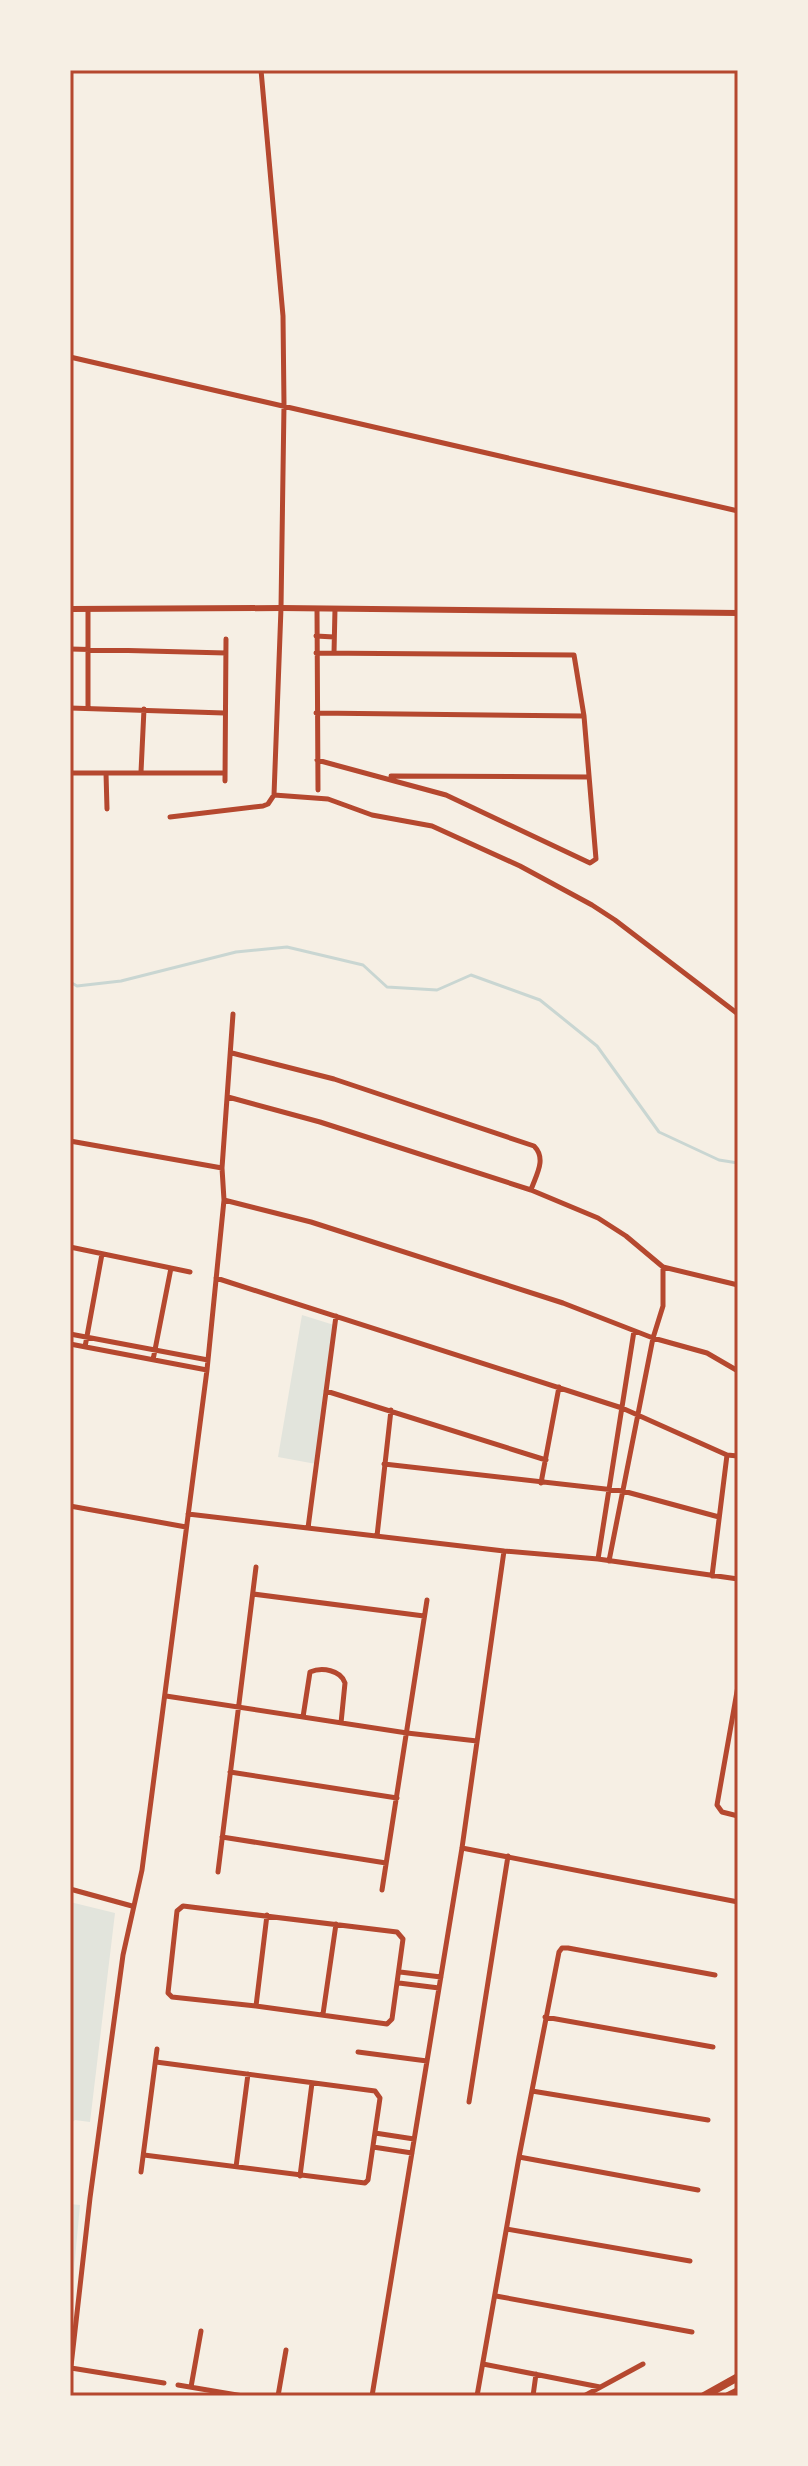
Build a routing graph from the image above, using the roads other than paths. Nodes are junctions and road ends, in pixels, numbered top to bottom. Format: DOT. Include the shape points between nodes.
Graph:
graph roads {
  1 [pos="261,70"];
  2 [pos="70,357"];
  3 [pos="284,405"];
  4 [pos="737,512"];
  5 [pos="281,608"];
  6 [pos="70,609"];
  7 [pos="317,609"];
  8 [pos="335,609"];
  9 [pos="88,610"];
  10 [pos="738,613"];
  11 [pos="316,636"];
  12 [pos="334,637"];
  13 [pos="226,639"];
  14 [pos="70,649"];
  15 [pos="89,649"];
  16 [pos="226,653"];
  17 [pos="316,653"];
  18 [pos="334,653"];
  19 [pos="70,708"];
  20 [pos="88,708"];
  21 [pos="144,709"];
  22 [pos="224,713"];
  23 [pos="316,713"];
  24 [pos="584,716"];
  25 [pos="317,760"];
  26 [pos="141,772"];
  27 [pos="70,773"];
  28 [pos="106,773"];
  29 [pos="225,773"];
  30 [pos="382,776"];
  31 [pos="589,777"];
  32 [pos="225,781"];
  33 [pos="318,790"];
  34 [pos="274,795"];
  35 [pos="107,809"];
  36 [pos="170,817"];
  37 [pos="233,1014"];
  38 [pos="738,1014"];
  39 [pos="232,1053"];
  40 [pos="228,1097"];
  41 [pos="70,1141"];
  42 [pos="222,1168"];
  43 [pos="531,1190"];
  44 [pos="224,1200"];
  45 [pos="70,1247"];
  46 [pos="102,1254"];
  47 [pos="663,1267"];
  48 [pos="171,1268"];
  49 [pos="190,1272"];
  50 [pos="216,1278"];
  51 [pos="738,1285"];
  52 [pos="336,1316"];
  53 [pos="634,1331"];
  54 [pos="70,1334"];
  55 [pos="86,1337"];
  56 [pos="653,1338"];
  57 [pos="70,1344"];
  58 [pos="85,1347"];
  59 [pos="155,1351"];
  60 [pos="153,1360"];
  61 [pos="208,1360"];
  62 [pos="207,1370"];
  63 [pos="738,1371"];
  64 [pos="559,1387"];
  65 [pos="326,1391"];
  66 [pos="622,1408"];
  67 [pos="391,1410"];
  68 [pos="638,1414"];
  69 [pos="727,1455"];
  70 [pos="738,1456"];
  71 [pos="546,1460"];
  72 [pos="384,1464"];
  73 [pos="541,1483"];
  74 [pos="608,1489"];
  75 [pos="623,1491"];
  76 [pos="70,1506"];
  77 [pos="188,1514"];
  78 [pos="719,1517"];
  79 [pos="186,1527"];
  80 [pos="308,1528"];
  81 [pos="377,1537"];
  82 [pos="504,1551"];
  83 [pos="598,1559"];
  84 [pos="609,1561"];
  85 [pos="256,1567"];
  86 [pos="712,1576"];
  87 [pos="738,1579"];
  88 [pos="253,1594"];
  89 [pos="427,1600"];
  90 [pos="424,1616"];
  91 [pos="738,1686"];
  92 [pos="166,1696"];
  93 [pos="239,1708"];
  94 [pos="303,1717"];
  95 [pos="341,1723"];
  96 [pos="407,1733"];
  97 [pos="477,1741"];
  98 [pos="230,1772"];
  99 [pos="397,1798"];
  100 [pos="738,1816"];
  101 [pos="222,1837"];
  102 [pos="462,1848"];
  103 [pos="508,1856"];
  104 [pos="386,1863"];
  105 [pos="218,1872"];
  106 [pos="70,1889"];
  107 [pos="382,1890"];
  108 [pos="738,1902"];
  109 [pos="132,1906"];
  110 [pos="267,1915"];
  111 [pos="336,1924"];
  112 [pos="400,1972"];
  113 [pos="715,1975"];
  114 [pos="441,1977"];
  115 [pos="399,1983"];
  116 [pos="439,1988"];
  117 [pos="256,2006"];
  118 [pos="323,2014"];
  119 [pos="545,2017"];
  120 [pos="713,2047"];
  121 [pos="157,2049"];
  122 [pos="358,2052"];
  123 [pos="427,2061"];
  124 [pos="156,2062"];
  125 [pos="248,2074"];
  126 [pos="312,2083"];
  127 [pos="532,2091"];
  128 [pos="469,2102"];
  129 [pos="708,2120"];
  130 [pos="375,2133"];
  131 [pos="414,2139"];
  132 [pos="373,2147"];
  133 [pos="412,2153"];
  134 [pos="144,2155"];
  135 [pos="519,2157"];
  136 [pos="236,2167"];
  137 [pos="141,2172"];
  138 [pos="300,2176"];
  139 [pos="698,2190"];
  140 [pos="507,2229"];
  141 [pos="690,2261"];
  142 [pos="496,2296"];
  143 [pos="201,2331"];
  144 [pos="692,2332"];
  145 [pos="286,2350"];
  146 [pos="483,2364"];
  147 [pos="643,2364"];
  148 [pos="71,2368"];
  149 [pos="536,2374"];
  150 [pos="70,2375"];
  151 [pos="738,2377"];
  152 [pos="164,2383"];
  153 [pos="178,2385"];
  154 [pos="191,2387"];
  155 [pos="600,2387"];
  156 [pos="738,2391"];
  157 [pos="208,2393"];
  158 [pos="243,2396"];
  159 [pos="278,2396"];
  160 [pos="372,2396"];
  161 [pos="477,2396"];
  162 [pos="533,2396"];
  163 [pos="584,2396"];
  164 [pos="704,2396"];
  165 [pos="728,2396"];
  1 -- 3 [label="street" via="283,316"];
  2 -- 3 [label="street"];
  3 -- 4 [label="street"];
  3 -- 5 [label="street"];
  5 -- 7 [label="street"];
  5 -- 9 [label="street"];
  5 -- 34 [label="street"];
  6 -- 9 [label="street"];
  7 -- 8 [label="street"];
  7 -- 11 [label="street"];
  8 -- 10 [label="street"];
  8 -- 12 [label="street"];
  9 -- 15 [label="street"];
  11 -- 12 [label="street"];
  11 -- 17 [label="street"];
  12 -- 18 [label="street"];
  13 -- 16 [label="street"];
  14 -- 15 [label="street"];
  15 -- 16 [label="street"];
  15 -- 20 [label="street"];
  16 -- 22 [label="street"];
  17 -- 18 [label="street"];
  17 -- 23 [label="street"];
  18 -- 24 [label="street" via="574,655"];
  19 -- 20 [label="street"];
  20 -- 21 [label="street"];
  21 -- 22 [label="street"];
  21 -- 26 [label="street"];
  22 -- 29 [label="street"];
  23 -- 24 [label="street"];
  23 -- 25 [label="street"];
  24 -- 31 [label="street"];
  25 -- 30 [label="street"];
  25 -- 33 [label="street"];
  26 -- 28 [label="street"];
  26 -- 29 [label="street"];
  27 -- 28 [label="street"];
  28 -- 35 [label="street"];
  29 -- 32 [label="street"];
  30 -- 31 [label="street"];
  30 -- 31 [label="street" via="446,795 590,863 596,859"];
  34 -- 36 [label="street" via="263,806"];
  34 -- 38 [label="street" via="328,799 372,815 432,826 520,866 604,912"];
  37 -- 39 [label="street"];
  39 -- 40 [label="street"];
  39 -- 43 [label="street" via="334,1079 534,1146 541,1158"];
  40 -- 42 [label="street"];
  40 -- 43 [label="street"];
  41 -- 42 [label="street"];
  42 -- 44 [label="street"];
  43 -- 47 [label="street" via="598,1218"];
  44 -- 50 [label="street"];
  44 -- 53 [label="street" via="311,1222 585,1310"];
  45 -- 46 [label="street"];
  46 -- 48 [label="street"];
  46 -- 55 [label="street"];
  47 -- 51 [label="street"];
  47 -- 56 [label="street" via="663,1306"];
  48 -- 49 [label="street"];
  48 -- 59 [label="street"];
  50 -- 52 [label="street"];
  50 -- 61 [label="street"];
  52 -- 64 [label="street"];
  52 -- 65 [label="street"];
  53 -- 56 [label="street"];
  53 -- 66 [label="street"];
  54 -- 55 [label="street"];
  55 -- 58 [label="street"];
  55 -- 59 [label="street"];
  56 -- 63 [label="street" via="707,1353"];
  56 -- 68 [label="street"];
  57 -- 58 [label="street"];
  58 -- 60 [label="street"];
  59 -- 60 [label="street"];
  59 -- 61 [label="street"];
  60 -- 62 [label="street"];
  61 -- 62 [label="street"];
  62 -- 77 [label="street"];
  64 -- 66 [label="street"];
  64 -- 71 [label="street"];
  65 -- 67 [label="street"];
  65 -- 80 [label="street"];
  66 -- 68 [label="street"];
  66 -- 74 [label="street"];
  67 -- 71 [label="street"];
  67 -- 72 [label="street"];
  68 -- 69 [label="street"];
  68 -- 75 [label="street"];
  69 -- 70 [label="street"];
  69 -- 78 [label="street"];
  71 -- 73 [label="street"];
  72 -- 73 [label="street"];
  72 -- 81 [label="street"];
  73 -- 74 [label="street"];
  74 -- 75 [label="street"];
  74 -- 83 [label="street"];
  75 -- 78 [label="street"];
  75 -- 84 [label="street"];
  76 -- 79 [label="street"];
  77 -- 79 [label="street"];
  77 -- 80 [label="street"];
  78 -- 86 [label="street"];
  79 -- 92 [label="street"];
  80 -- 81 [label="street"];
  81 -- 82 [label="street"];
  82 -- 83 [label="street"];
  82 -- 97 [label="street"];
  83 -- 84 [label="street"];
  84 -- 86 [label="street"];
  85 -- 88 [label="street"];
  86 -- 87 [label="street"];
  88 -- 90 [label="street"];
  88 -- 93 [label="street"];
  89 -- 90 [label="street"];
  90 -- 96 [label="street"];
  91 -- 100 [label="street" via="717,1805"];
  92 -- 93 [label="street"];
  92 -- 109 [label="street" via="142,1870"];
  93 -- 94 [label="street"];
  93 -- 98 [label="street"];
  94 -- 95 [label="street"];
  94 -- 95 [label="street" via="310,1672 337,1672 345,1683"];
  95 -- 96 [label="street"];
  96 -- 97 [label="street"];
  96 -- 99 [label="street"];
  97 -- 102 [label="street"];
  98 -- 99 [label="street"];
  98 -- 101 [label="street"];
  99 -- 104 [label="street"];
  101 -- 104 [label="street"];
  101 -- 105 [label="street"];
  102 -- 103 [label="street"];
  102 -- 114 [label="street"];
  103 -- 108 [label="street"];
  103 -- 128 [label="street"];
  104 -- 107 [label="street"];
  106 -- 109 [label="street"];
  109 -- 148 [label="street"];
  110 -- 111 [label="street"];
  110 -- 117 [label="street"];
  110 -- 117 [label="street" via="183,1906 177,1911 169,1995"];
  111 -- 112 [label="street" via="401,1935"];
  111 -- 118 [label="street"];
  112 -- 114 [label="street"];
  112 -- 115 [label="street"];
  113 -- 119 [label="street" via="562,1948"];
  114 -- 116 [label="street"];
  115 -- 116 [label="street"];
  115 -- 118 [label="street" via="387,2024"];
  116 -- 123 [label="street"];
  117 -- 118 [label="street"];
  119 -- 120 [label="street"];
  119 -- 127 [label="street"];
  121 -- 124 [label="street"];
  122 -- 123 [label="street"];
  123 -- 131 [label="street"];
  124 -- 125 [label="street"];
  124 -- 134 [label="street"];
  125 -- 126 [label="street"];
  125 -- 136 [label="street"];
  126 -- 130 [label="street" via="379,2094"];
  126 -- 138 [label="street"];
  127 -- 129 [label="street"];
  127 -- 135 [label="street"];
  130 -- 131 [label="street"];
  130 -- 132 [label="street"];
  131 -- 133 [label="street"];
  132 -- 133 [label="street"];
  132 -- 138 [label="street" via="365,2183"];
  133 -- 160 [label="street"];
  134 -- 136 [label="street"];
  134 -- 137 [label="street"];
  135 -- 139 [label="street"];
  135 -- 140 [label="street"];
  136 -- 138 [label="street"];
  140 -- 141 [label="street"];
  140 -- 142 [label="street"];
  142 -- 144 [label="street"];
  142 -- 146 [label="street"];
  143 -- 154 [label="street"];
  145 -- 159 [label="street"];
  146 -- 149 [label="street"];
  146 -- 161 [label="street"];
  147 -- 155 [label="street"];
  148 -- 150 [label="street"];
  148 -- 152 [label="street"];
  149 -- 155 [label="street"];
  149 -- 162 [label="street"];
  151 -- 164 [label="highway"];
  153 -- 154 [label="street"];
  154 -- 157 [label="street"];
  155 -- 163 [label="street"];
  156 -- 165 [label="highway"];
  157 -- 158 [label="street"];
}
